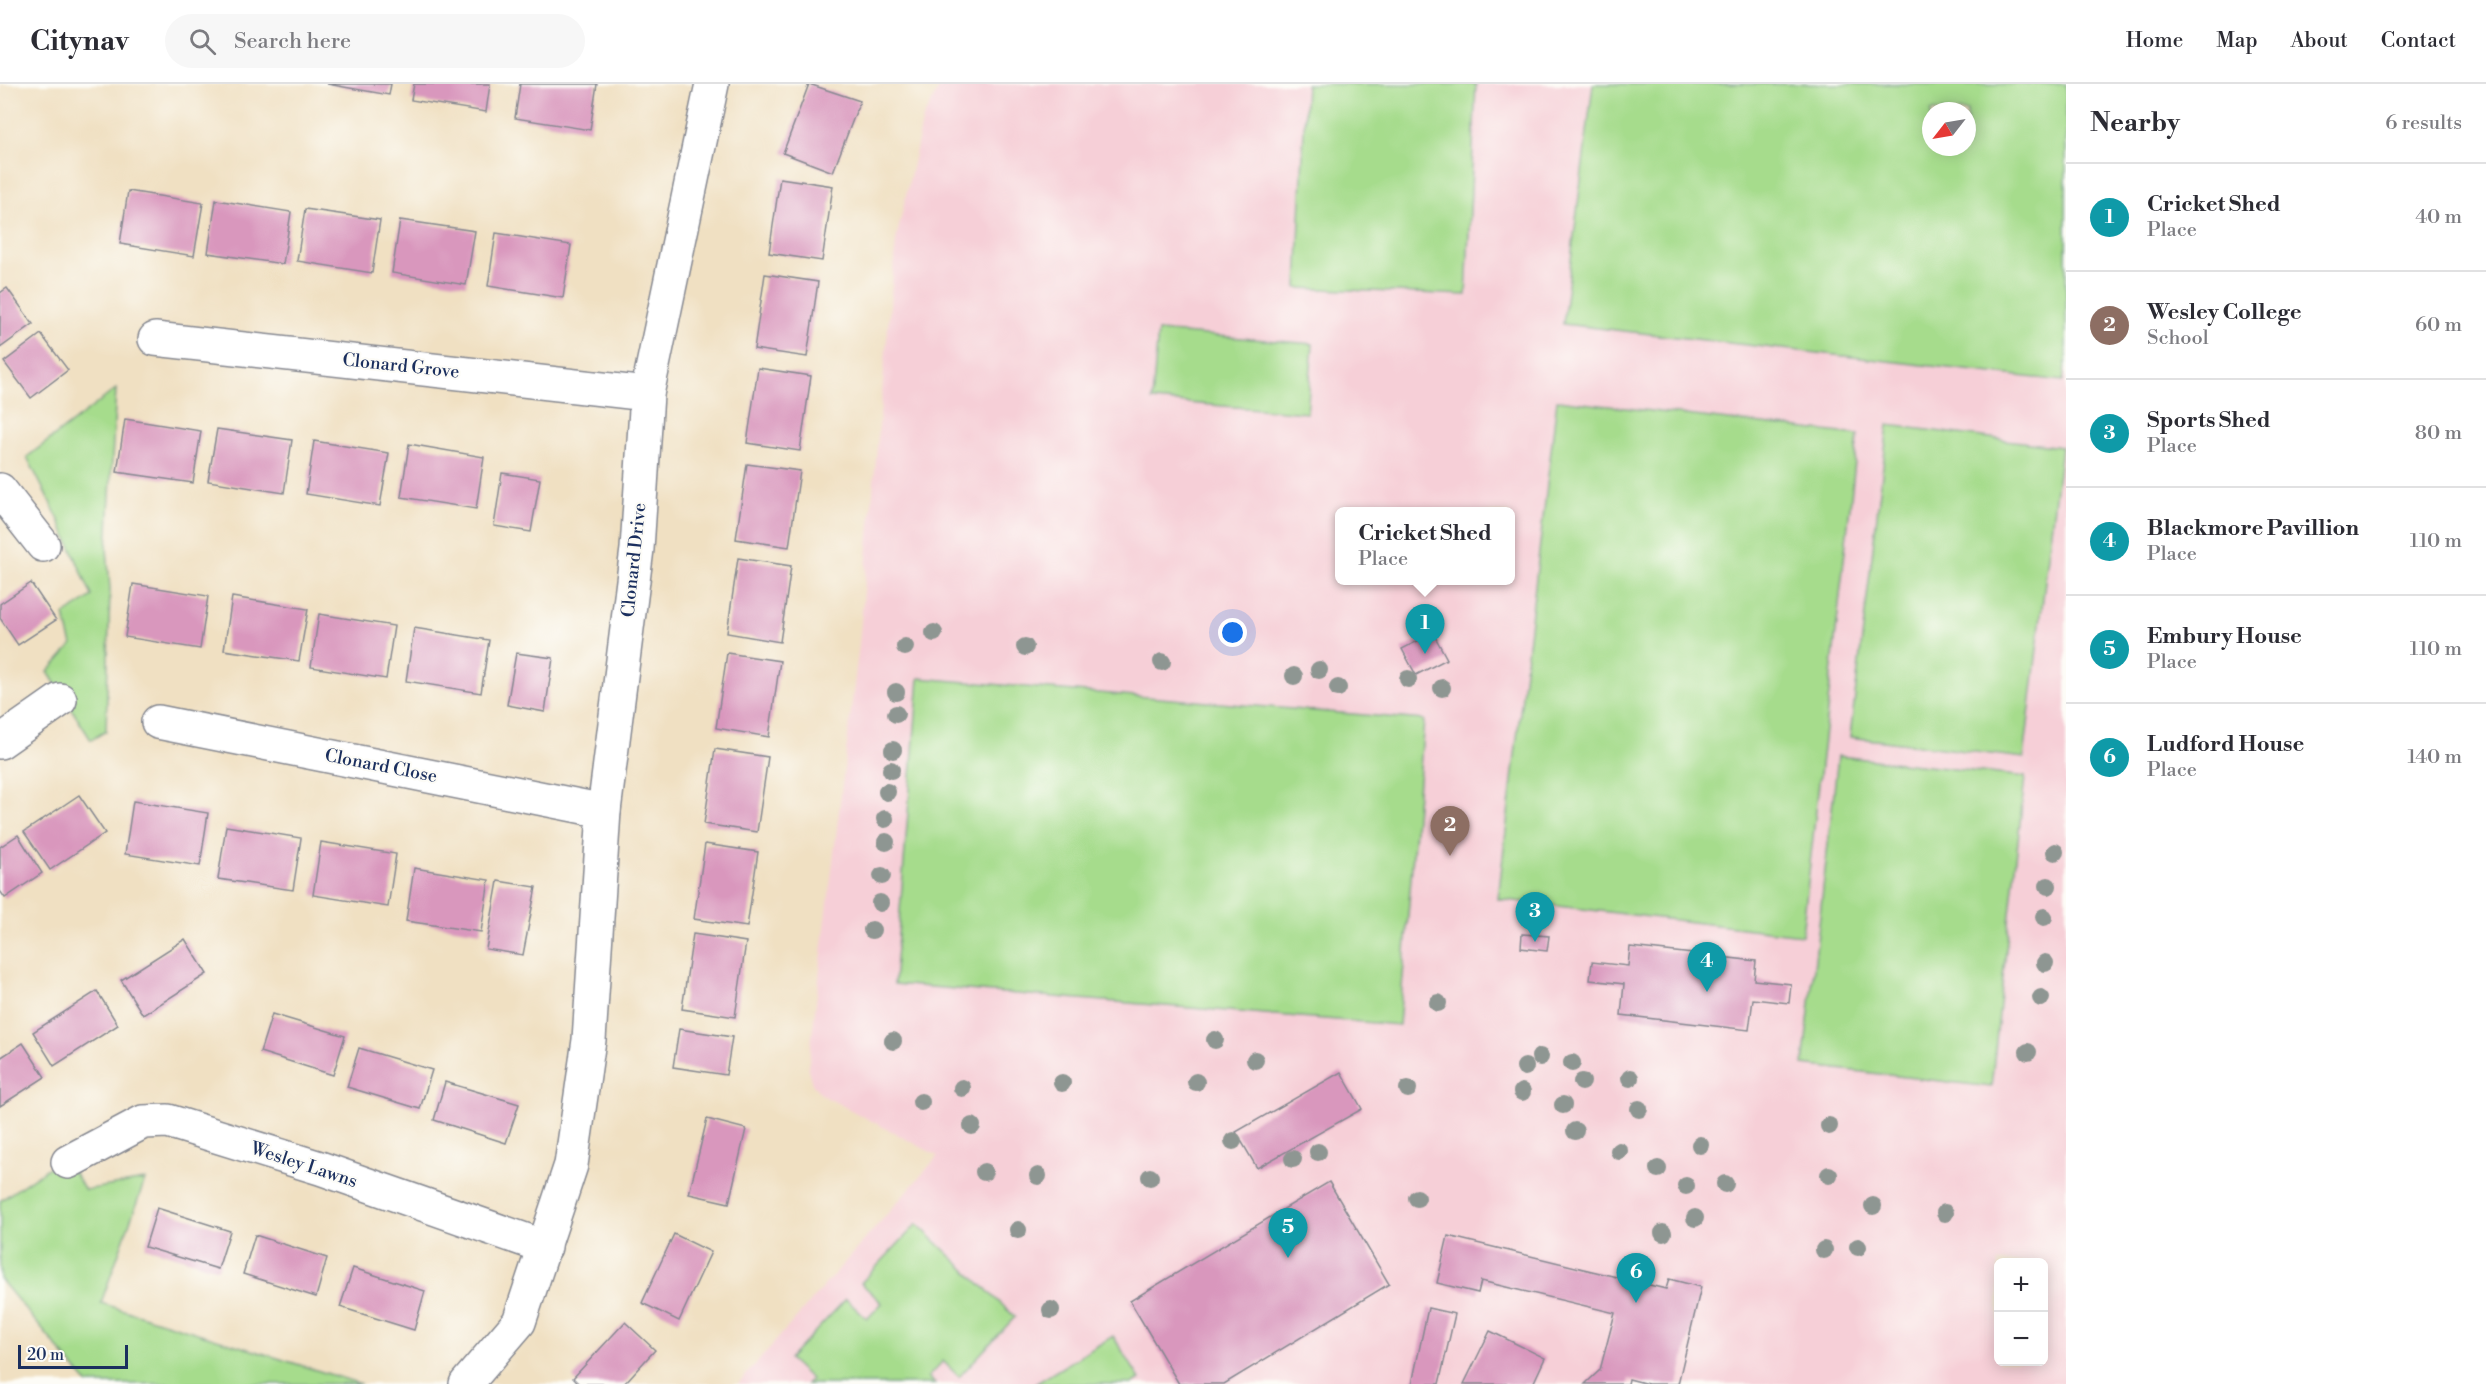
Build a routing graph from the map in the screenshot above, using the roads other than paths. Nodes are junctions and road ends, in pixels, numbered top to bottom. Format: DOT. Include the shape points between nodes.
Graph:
graph roads {
  1 [pos="712,84"];
  2 [pos="155,339"];
  3 [pos="647,394"];
  4 [pos="0,490"];
  5 [pos="43,545"];
  6 [pos="60,700"];
  7 [pos="158,722"];
  8 [pos="0,742"];
  9 [pos="604,811"];
  10 [pos="68,1162"];
  11 [pos="545,1247"];
  12 [pos="466,1384"];
  1 -- 3 [label="street, Clonard Drive"];
  2 -- 3 [label="street, Clonard Grove"];
  3 -- 9 [label="street, Clonard Drive" via="636,549"];
  4 -- 5 [label="street"];
  6 -- 8 [label="street"];
  7 -- 9 [label="street, Clonard Close"];
  9 -- 11 [label="street, Clonard Drive" via="589,1040 571,1165"];
  10 -- 11 [label="street, Wesley Lawns" via="142,1122 168,1122 320,1168"];
  11 -- 12 [label="street" via="519,1322"];
}
